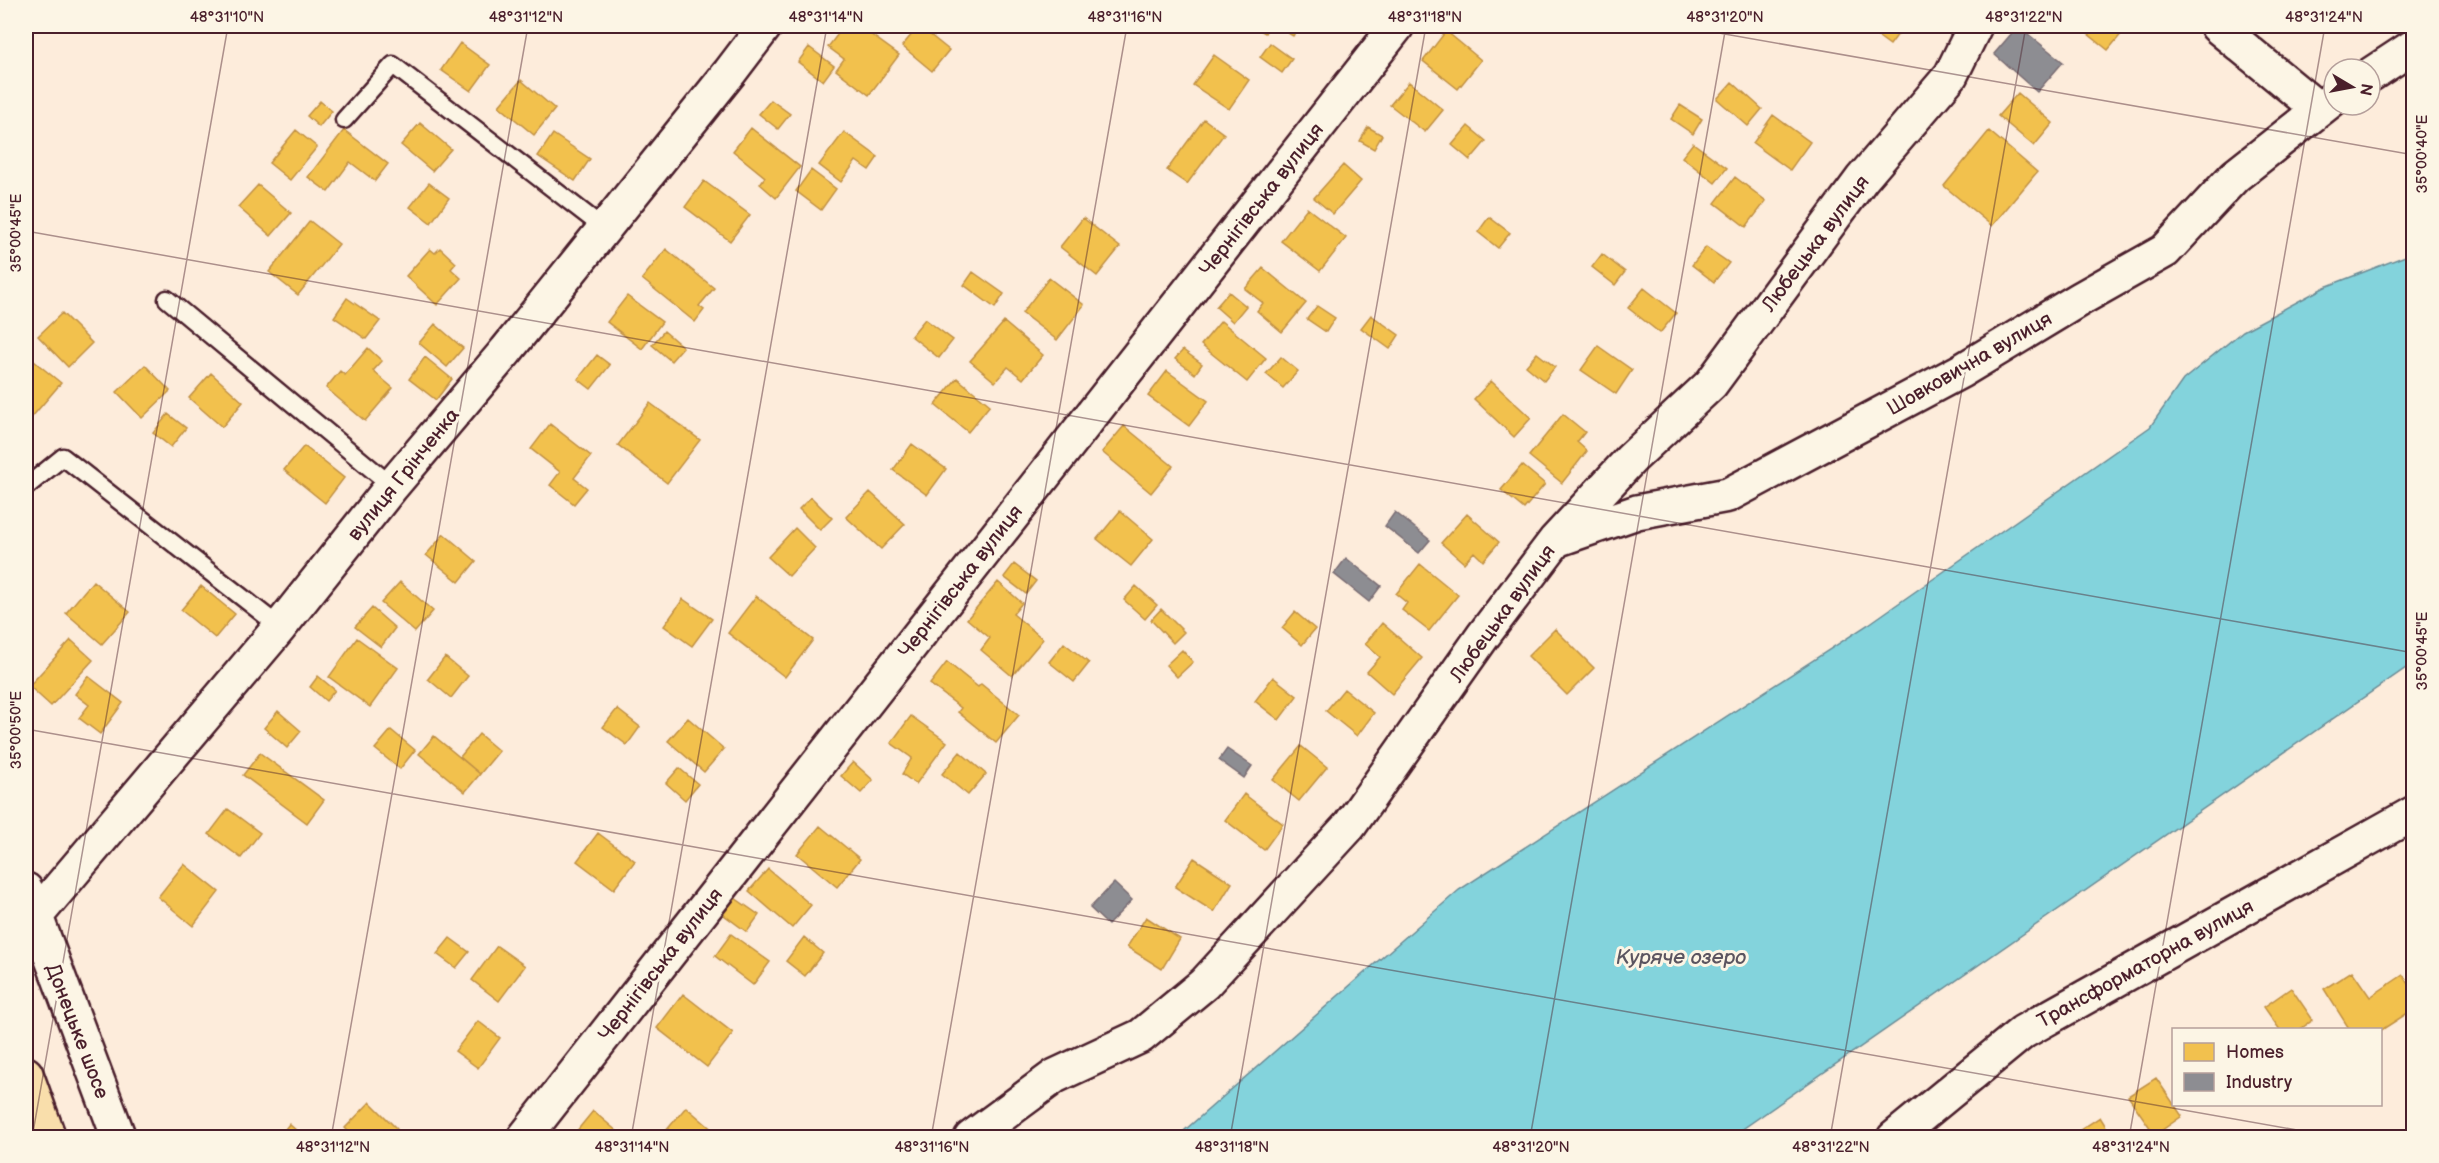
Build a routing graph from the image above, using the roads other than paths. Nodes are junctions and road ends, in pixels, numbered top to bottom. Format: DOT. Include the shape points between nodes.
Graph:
graph roads {
  1 [pos="765,26"];
  2 [pos="1396,26"];
  3 [pos="1975,26"];
  4 [pos="2217,26"];
  5 [pos="2414,46"];
  6 [pos="2382,67"];
  7 [pos="2322,101"];
  8 [pos="2322,107"];
  9 [pos="344,120"];
  10 [pos="605,229"];
  11 [pos="167,299"];
  12 [pos="392,486"];
  13 [pos="26,487"];
  14 [pos="1555,540"];
  15 [pos="280,627"];
  16 [pos="2414,813"];
  17 [pos="30,903"];
  18 [pos="26,1074"];
  19 [pos="50,1137"];
  20 [pos="119,1137"];
  21 [pos="524,1137"];
  22 [pos="971,1137"];
  23 [pos="1894,1137"];
  1 -- 10 [label="street, вулиця Грінченка"];
  2 -- 21 [label="street, Чернігівська вулиця"];
  3 -- 14 [label="street, Любецька вулиця" via="1951,75 1862,179 1711,384 1631,459"];
  4 -- 7 [label="street"];
  5 -- 6 [label="street"];
  8 -- 14 [label="street, Шовковична вулиця" via="2235,176 2165,251 1961,371 1728,495 1637,512"];
  9 -- 10 [label="lane" via="393,65"];
  10 -- 12 [label="street, вулиця Грінченка"];
  11 -- 12 [label="lane"];
  12 -- 15 [label="street, вулиця Грінченка"];
  13 -- 15 [label="lane" via="63,457"];
  14 -- 22 [label="street, Любецька вулиця" via="1350,825 1204,984 1141,1036 1055,1076"];
  15 -- 17 [label="street, вулиця Грінченка"];
  16 -- 23 [label="street, Трансформаторна вулиця" via="2022,1032"];
  17 -- 20 [label="street, Донецьке шосе"];
  18 -- 19 [label="highway"];
}
